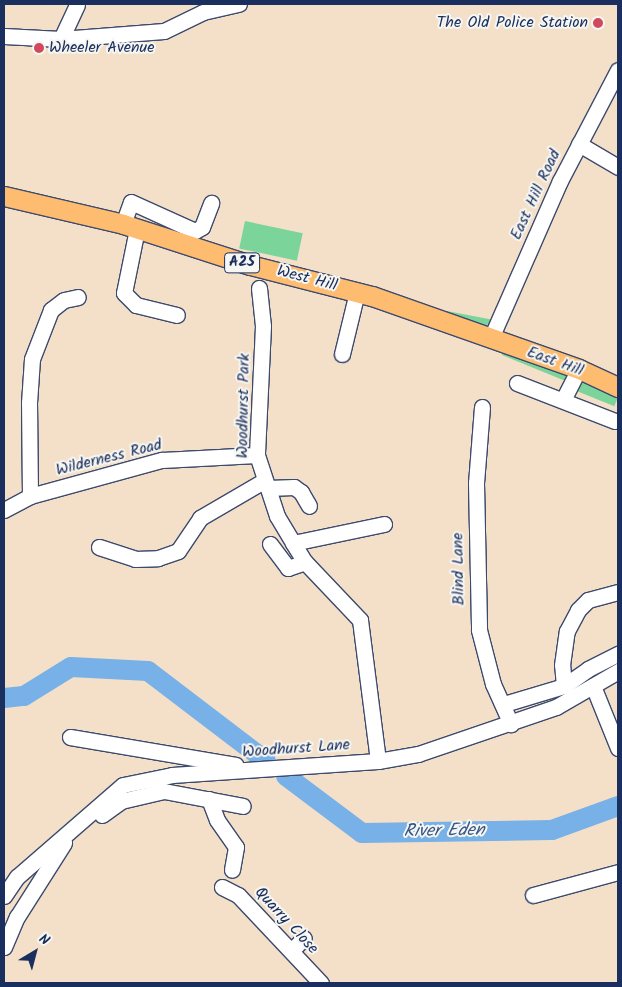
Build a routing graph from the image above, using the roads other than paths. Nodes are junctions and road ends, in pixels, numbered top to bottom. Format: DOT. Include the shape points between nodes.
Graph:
graph roads {
  1 [pos="77,4"];
  2 [pos="239,4"];
  3 [pos="4,36"];
  4 [pos="61,39"];
  5 [pos="618,70"];
  6 [pos="579,144"];
  7 [pos="618,167"];
  8 [pos="4,196"];
  9 [pos="210,203"];
  10 [pos="130,226"];
  11 [pos="259,288"];
  12 [pos="357,292"];
  13 [pos="78,297"];
  14 [pos="176,315"];
  15 [pos="491,338"];
  16 [pos="342,354"];
  17 [pos="579,369"];
  18 [pos="516,383"];
  19 [pos="618,387"];
  20 [pos="563,400"];
  21 [pos="482,407"];
  22 [pos="615,421"];
  23 [pos="257,455"];
  24 [pos="266,484"];
  25 [pos="30,496"];
  26 [pos="6,504"];
  27 [pos="309,506"];
  28 [pos="384,524"];
  29 [pos="293,543"];
  30 [pos="270,544"];
  31 [pos="99,547"];
  32 [pos="306,562"];
  33 [pos="618,592"];
  34 [pos="618,654"];
  35 [pos="618,671"];
  36 [pos="564,686"];
  37 [pos="593,686"];
  38 [pos="504,704"];
  39 [pos="511,724"];
  40 [pos="70,737"];
  41 [pos="618,748"];
  42 [pos="378,761"];
  43 [pos="262,769"];
  44 [pos="209,799"];
  45 [pos="243,806"];
  46 [pos="70,833"];
  47 [pos="232,870"];
  48 [pos="618,872"];
  49 [pos="222,887"];
  50 [pos="533,895"];
  51 [pos="4,896"];
  52 [pos="304,938"];
  53 [pos="4,948"];
  54 [pos="291,951"];
  55 [pos="321,983"];
  1 -- 4 [label="street"];
  2 -- 4 [label="street" via="203,12 164,31"];
  3 -- 4 [label="street"];
  5 -- 6 [label="street, East Hill Road"];
  6 -- 7 [label="street"];
  6 -- 15 [label="street, East Hill Road"];
  8 -- 10 [label="main road, West Hill / A25"];
  9 -- 10 [label="street" via="202,227 195,231 131,202"];
  10 -- 12 [label="main road, West Hill / A25" via="250,265"];
  10 -- 14 [label="street" via="121,300"];
  11 -- 23 [label="street, Woodhurst Park" via="263,326"];
  12 -- 15 [label="main road, West Hill / A25"];
  12 -- 16 [label="street"];
  13 -- 25 [label="street" via="64,300 51,310 32,359"];
  15 -- 17 [label="main road, East Hill / A25"];
  17 -- 19 [label="main road, East Hill / A25"];
  17 -- 20 [label="street"];
  18 -- 20 [label="street"];
  20 -- 22 [label="street"];
  21 -- 38 [label="street, Blind Lane" via="477,434 476,483 478,630 493,684"];
  23 -- 24 [label="street, Woodhurst Park"];
  23 -- 25 [label="street, Wilderness Road" via="162,460"];
  24 -- 27 [label="street" via="294,487"];
  24 -- 29 [label="street, Woodhurst Park" via="277,516"];
  24 -- 31 [label="street" via="200,518 178,551 158,558 135,559"];
  25 -- 26 [label="street, Wilderness Road"];
  28 -- 29 [label="street"];
  29 -- 32 [label="street, Woodhurst Park"];
  30 -- 32 [label="street" via="288,568"];
  32 -- 42 [label="street, Woodhurst Park" via="360,620"];
  33 -- 36 [label="street" via="588,600 578,610 568,631 562,665"];
  34 -- 36 [label="street"];
  35 -- 37 [label="street, Woodhurst Lane"];
  36 -- 38 [label="street"];
  37 -- 39 [label="street, Woodhurst Lane" via="556,707"];
  37 -- 41 [label="street"];
  38 -- 39 [label="street, Blind Lane"];
  39 -- 42 [label="street, Woodhurst Lane" via="418,754"];
  40 -- 43 [label="street"];
  42 -- 43 [label="street, Woodhurst Lane"];
  43 -- 46 [label="street, Woodhurst Lane" via="172,775 123,785"];
  44 -- 45 [label="street"];
  44 -- 46 [label="street" via="164,791 121,801"];
  44 -- 47 [label="street" via="217,820 236,847"];
  46 -- 51 [label="street, Woodhurst Lane" via="17,877"];
  46 -- 53 [label="street" via="17,917"];
  48 -- 50 [label="street"];
  49 -- 54 [label="street, Quarry Close" via="238,895"];
  52 -- 54 [label="street"];
  54 -- 55 [label="street, Quarry Close"];
}
